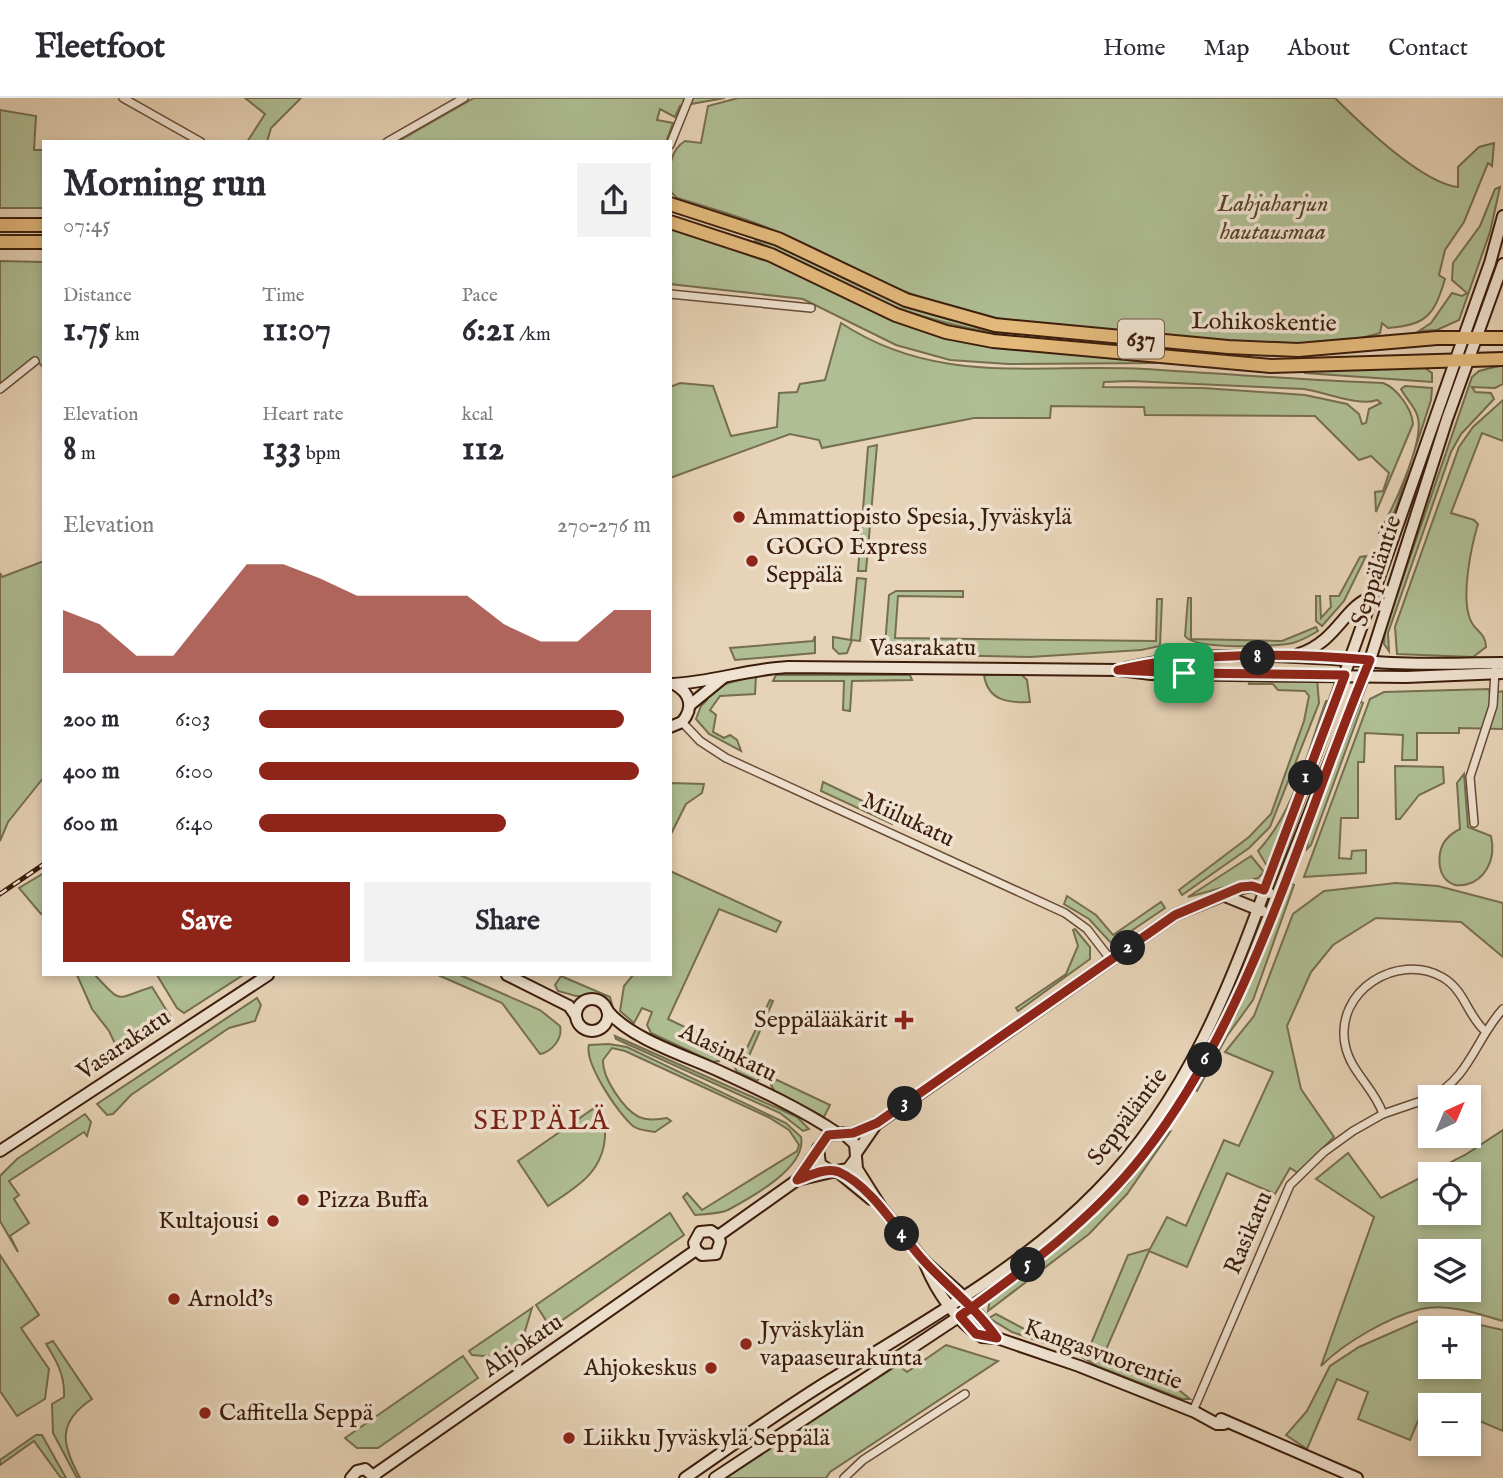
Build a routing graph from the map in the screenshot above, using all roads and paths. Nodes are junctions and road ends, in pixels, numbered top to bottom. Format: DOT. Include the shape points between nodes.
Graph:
graph roads {
  1 [pos="123,98"];
  2 [pos="464,98"];
  3 [pos="689,98"];
  4 [pos="197,140"];
  5 [pos="390,140"];
  6 [pos="672,140"];
  7 [pos="672,205"];
  8 [pos="1503,216"];
  9 [pos="672,223"];
  10 [pos="0,225"];
  11 [pos="42,225"];
  12 [pos="0,242"];
  13 [pos="42,242"];
  14 [pos="1503,264"];
  15 [pos="672,294"];
  16 [pos="811,308"];
  17 [pos="1463,338"];
  18 [pos="1478,338"];
  19 [pos="1503,338"];
  20 [pos="1455,358"];
  21 [pos="1470,358"];
  22 [pos="1503,359"];
  23 [pos="35,361"];
  24 [pos="0,389"];
  25 [pos="1372,597"];
  26 [pos="1290,657"];
  27 [pos="1351,658"];
  28 [pos="1370,660"];
  29 [pos="1499,669"];
  30 [pos="1118,670"];
  31 [pos="729,674"];
  32 [pos="1345,675"];
  33 [pos="1363,676"];
  34 [pos="672,683"];
  35 [pos="672,684"];
  36 [pos="690,705"];
  37 [pos="682,722"];
  38 [pos="672,726"];
  39 [pos="1474,823"];
  40 [pos="1264,890"];
  41 [pos="1225,896"];
  42 [pos="1278,897"];
  43 [pos="1258,909"];
  44 [pos="1271,914"];
  45 [pos="1111,960"];
  46 [pos="266,976"];
  47 [pos="509,976"];
  48 [pos="552,996"];
  49 [pos="587,999"];
  50 [pos="1503,1009"];
  51 [pos="607,1010"];
  52 [pos="576,1016"];
  53 [pos="598,1030"];
  54 [pos="1485,1031"];
  55 [pos="638,1034"];
  56 [pos="1449,1085"];
  57 [pos="1418,1102"];
  58 [pos="800,1112"];
  59 [pos="1383,1114"];
  60 [pos="877,1123"];
  61 [pos="840,1133"];
  62 [pos="819,1144"];
  63 [pos="0,1151"];
  64 [pos="856,1154"];
  65 [pos="835,1172"];
  66 [pos="797,1180"];
  67 [pos="881,1207"];
  68 [pos="718,1236"];
  69 [pos="696,1250"];
  70 [pos="923,1261"];
  71 [pos="964,1297"];
  72 [pos="950,1305"];
  73 [pos="972,1308"];
  74 [pos="960,1316"];
  75 [pos="997,1338"];
  76 [pos="965,1394"];
  77 [pos="1194,1412"];
  78 [pos="374,1476"];
  79 [pos="351,1478"];
  80 [pos="685,1478"];
  81 [pos="715,1478"];
  82 [pos="844,1478"];
  83 [pos="1357,1478"];
  1 -- 4 [label="street"];
  2 -- 5 [label="street"];
  3 -- 6 [label="street"];
  7 -- 17 [label="main road, Lohikoskentie / 637" via="778,239 915,304 995,325 1284,349"];
  8 -- 17 [label="street, Seppäläntie"];
  9 -- 20 [label="main road, Lohikoskentie / 637" via="771,254 895,315 993,341 1271,366"];
  10 -- 11 [label="main road"];
  12 -- 13 [label="main road"];
  14 -- 18 [label="street, Seppäläntie"];
  15 -- 16 [label="street"];
  17 -- 18 [label="main road, Lohikoskentie / 637"];
  17 -- 20 [label="street, Seppäläntie"];
  18 -- 19 [label="main road, Lohikoskentie / 637"];
  18 -- 21 [label="street, Seppäläntie"];
  20 -- 21 [label="main road, Lohikoskentie / 637"];
  20 -- 25 [label="street, Seppäläntie"];
  21 -- 22 [label="main road, Lohikoskentie / 637"];
  21 -- 28 [label="street, Seppäläntie"];
  23 -- 24 [label="street"];
  25 -- 26 [label="street, Seppäläntie" via="1360,601 1335,633 1315,649"];
  25 -- 27 [label="street, Seppäläntie"];
  26 -- 27 [label="street, Vasarakatu"];
  26 -- 30 [label="street, Vasarakatu" via="1170,659"];
  27 -- 28 [label="street, Vasarakatu"];
  27 -- 32 [label="street, Seppäläntie"];
  28 -- 29 [label="street, Vasarakatu"];
  28 -- 33 [label="street, Seppäläntie"];
  29 -- 33 [label="street, Vasarakatu"];
  29 -- 39 [label="street" via="1493,706 1470,777"];
  30 -- 31 [label="street, Vasarakatu" via="788,667"];
  30 -- 32 [label="street, Vasarakatu"];
  31 -- 34 [label="street, Vasarakatu"];
  31 -- 36 [label="street"];
  32 -- 33 [label="street, Vasarakatu"];
  32 -- 40 [label="street, Seppäläntie"];
  33 -- 42 [label="street, Seppäläntie"];
  35 -- 36 [label="street" via="683,689"];
  36 -- 37 [label="street"];
  37 -- 38 [label="street"];
  37 -- 45 [label="street, Miilukatu" via="726,758 1065,913 1087,929"];
  40 -- 41 [label="street" via="1241,887"];
  40 -- 42 [label="street"];
  40 -- 43 [label="street, Seppäläntie"];
  41 -- 43 [label="street"];
  41 -- 45 [label="street" via="1182,911"];
  42 -- 44 [label="street, Seppäläntie"];
  43 -- 44 [label="street"];
  43 -- 71 [label="street, Seppäläntie" via="1222,1004 1164,1111 1074,1214"];
  44 -- 73 [label="street, Seppäläntie" via="1219,1036 1142,1156 1082,1219"];
  45 -- 60 [label="street"];
  46 -- 63 [label="street, Vasarakatu"];
  47 -- 48 [label="street"];
  48 -- 49 [label="street"];
  48 -- 52 [label="street"];
  49 -- 51 [label="street" via="599,1000"];
  49 -- 52 [label="street" via="578,1006"];
  50 -- 54 [label="street, Rasikatu"];
  51 -- 53 [label="street" via="607,1021"];
  51 -- 55 [label="street, Alasinkatu" via="618,1023"];
  52 -- 53 [label="street" via="584,1029"];
  53 -- 55 [label="street, Alasinkatu"];
  54 -- 56 [label="street, Rasikatu" via="1467,1066"];
  54 -- 59 [label="street" via="1457,989 1441,977 1406,969 1382,975 1365,986 1349,1009 1344,1041 1349,1061"];
  55 -- 58 [label="street, Alasinkatu"];
  57 -- 59 [label="street, Rasikatu"];
  58 -- 61 [label="street, Alasinkatu"];
  58 -- 62 [label="street"];
  59 -- 77 [label="street, Rasikatu" via="1324,1152 1290,1185"];
  60 -- 61 [label="street"];
  60 -- 64 [label="street"];
  61 -- 62 [label="street" via="828,1135"];
  61 -- 64 [label="street" via="853,1140"];
  62 -- 65 [label="street" via="820,1164"];
  62 -- 66 [label="street"];
  64 -- 65 [label="street" via="848,1169"];
  64 -- 67 [label="street" via="858,1169"];
  65 -- 66 [label="street"];
  65 -- 67 [label="street"];
  66 -- 68 [label="street"];
  67 -- 70 [label="street"];
  68 -- 69 [label="street" via="700,1232"];
  68 -- 69 [label="street" via="716,1254 702,1255"];
  69 -- 78 [label="street, Ahjokatu"];
  70 -- 71 [label="street"];
  70 -- 72 [label="street"];
  71 -- 72 [label="street, Seppäläntie"];
  71 -- 73 [label="street, Kangasvuorentie"];
  72 -- 74 [label="street, Kangasvuorentie"];
  72 -- 80 [label="street, Seppäläntie" via="824,1383"];
  73 -- 74 [label="street, Seppäläntie"];
  73 -- 75 [label="street, Kangasvuorentie"];
  74 -- 75 [label="street, Kangasvuorentie" via="976,1334"];
  74 -- 81 [label="street, Seppäläntie"];
  75 -- 77 [label="street, Kangasvuorentie"];
  76 -- 82 [label="street" via="863,1460"];
  77 -- 83 [label="street, Kangasvuorentie" via="1212,1415"];
  78 -- 79 [label="street" via="360,1470"];
}
